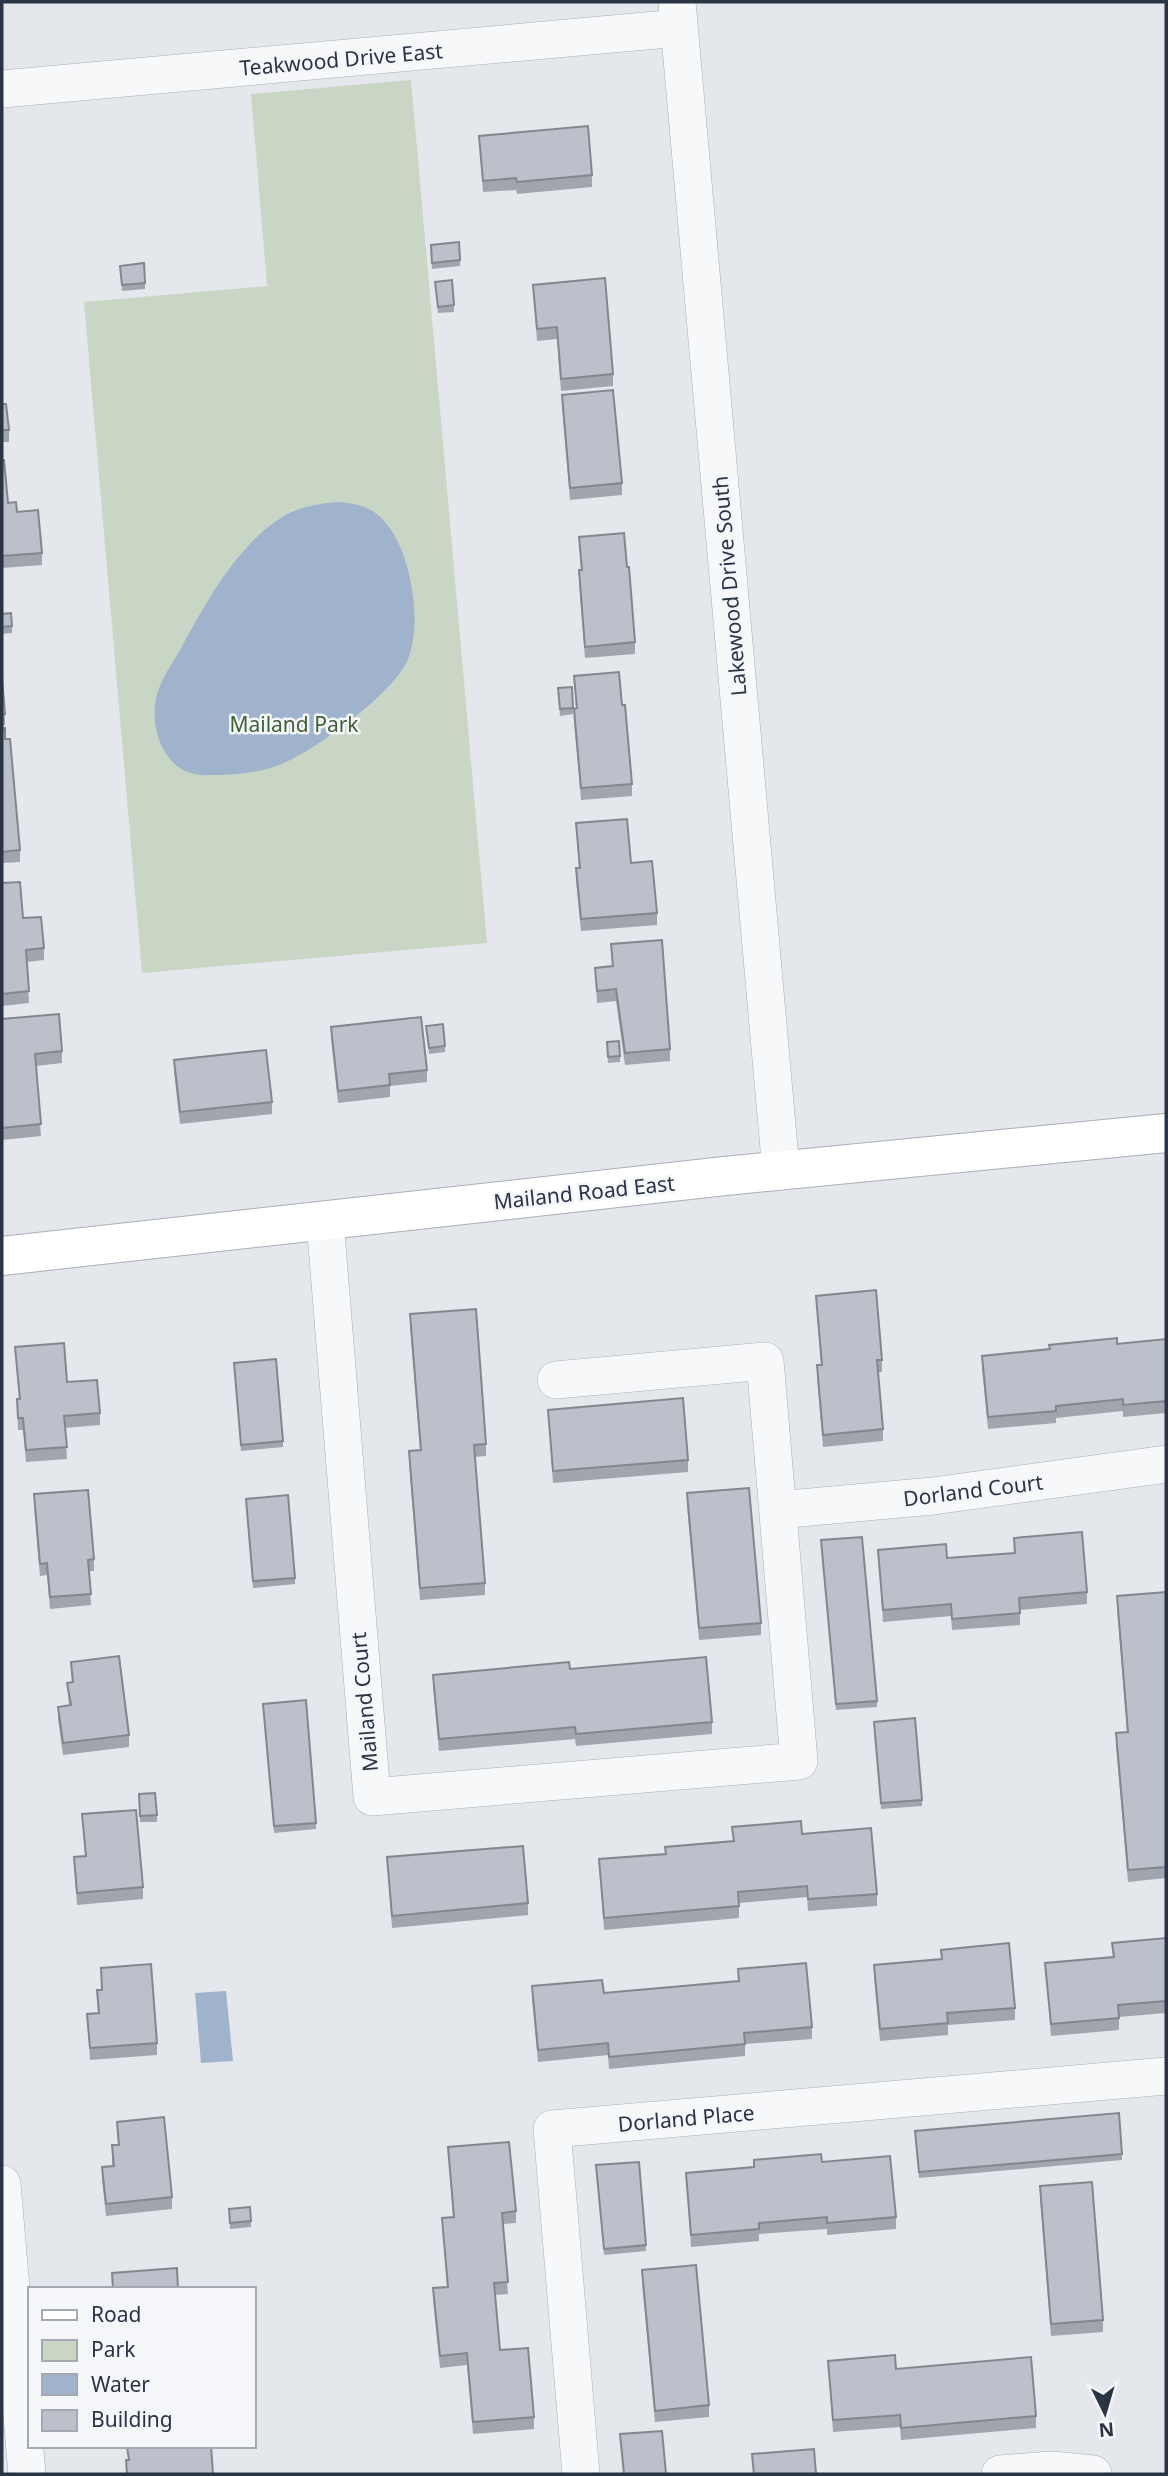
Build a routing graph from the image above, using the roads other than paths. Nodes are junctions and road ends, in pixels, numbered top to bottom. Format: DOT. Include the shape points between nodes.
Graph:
graph roads {
  1 [pos="678,15"];
  2 [pos="2,89"];
  3 [pos="1166,1133"];
  4 [pos="781,1171"];
  5 [pos="325,1221"];
  6 [pos="2,1256"];
  7 [pos="555,1380"];
  8 [pos="1166,1464"];
  9 [pos="778,1510"];
  10 [pos="1166,2076"];
  11 [pos="2,2184"];
  12 [pos="10,2372"];
  13 [pos="27,2474"];
  14 [pos="581,2474"];
  15 [pos="1000,2474"];
  16 [pos="1093,2474"];
  1 -- 2 [label="street, Teakwood Drive East"];
  1 -- 4 [label="street, Lakewood Drive South"];
  3 -- 4 [label="street, Mailand Road East"];
  4 -- 5 [label="street, Mailand Road East"];
  5 -- 6 [label="street, Mailand Road East"];
  5 -- 9 [label="street, Mailand Court" via="372,1797 799,1761"];
  7 -- 9 [label="street" via="765,1361"];
  8 -- 9 [label="street, Dorland Court" via="933,1496"];
  10 -- 14 [label="street, Dorland Place" via="552,2129"];
  11 -- 12 [label="street"];
  12 -- 13 [label="street"];
  15 -- 16 [label="street" via="1051,2470"];
}
